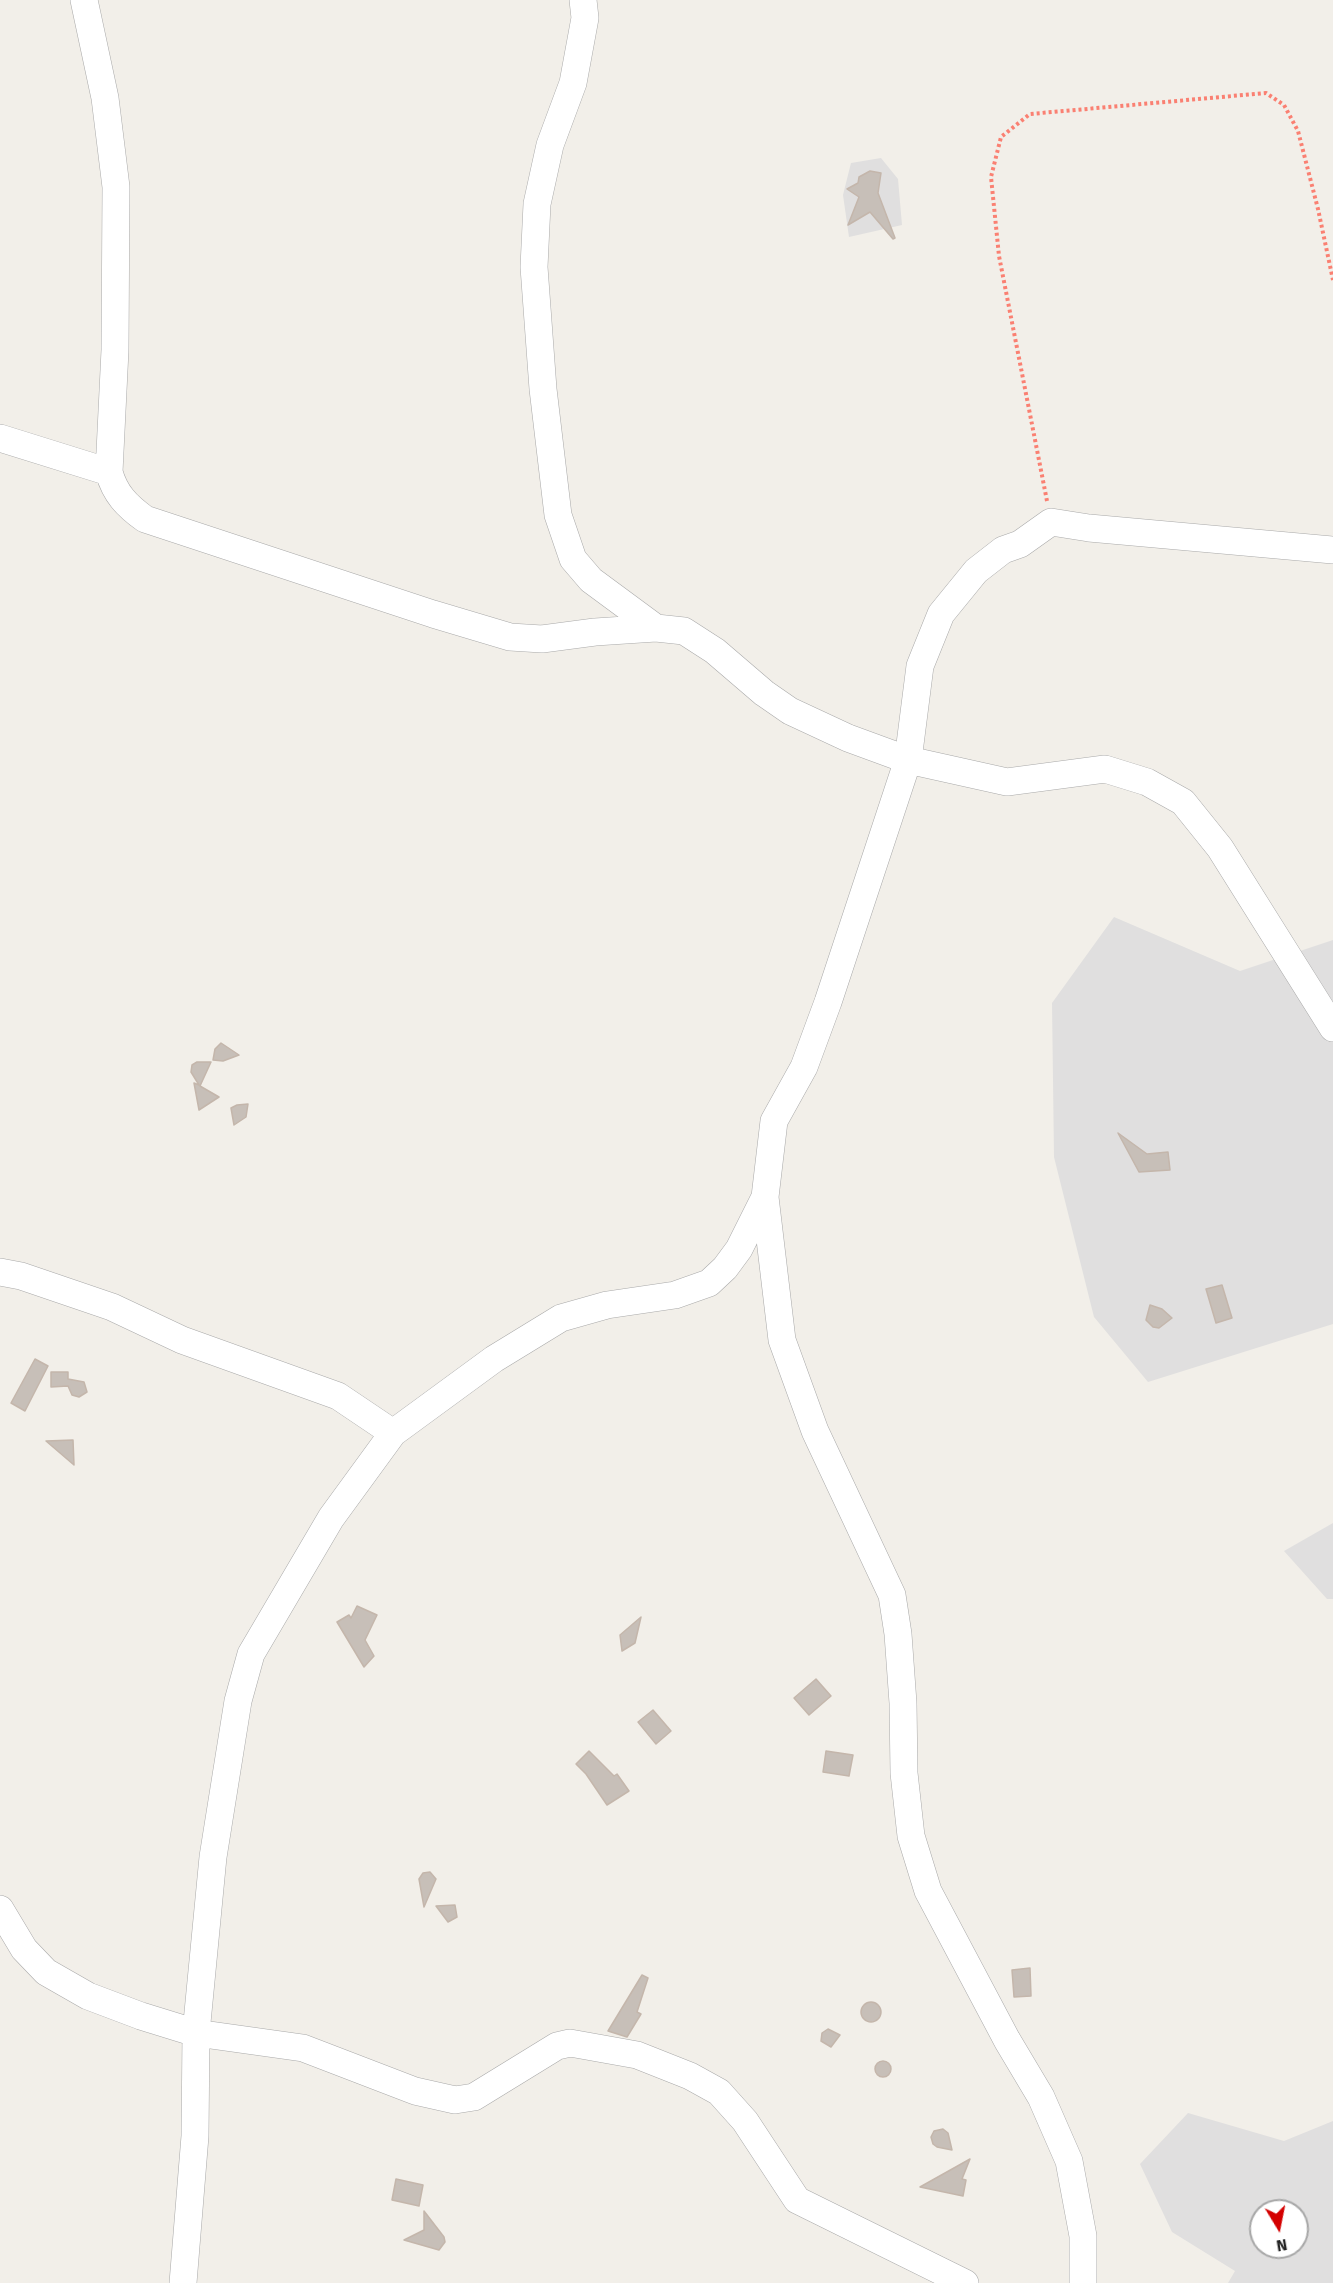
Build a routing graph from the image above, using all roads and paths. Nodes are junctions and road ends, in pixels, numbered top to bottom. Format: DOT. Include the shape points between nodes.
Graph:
graph roads {
  1 [pos="84,0"];
  2 [pos="583,0"];
  3 [pos="1333,280"];
  4 [pos="0,438"];
  5 [pos="109,472"];
  6 [pos="1052,522"];
  7 [pos="1333,550"];
  8 [pos="656,628"];
  9 [pos="908,760"];
  10 [pos="1333,1028"];
  11 [pos="765,1197"];
  12 [pos="0,1272"];
  13 [pos="393,1434"];
  14 [pos="0,1909"];
  15 [pos="196,2033"];
  16 [pos="183,2283"];
  17 [pos="965,2283"];
  18 [pos="1083,2283"];
  1 -- 5 [label="street" via="105,98 116,187 115,350"];
  2 -- 8 [label="street" via="585,18 573,83 550,145 537,204 534,267 558,515 573,559 591,580"];
  3 -- 6 [label="path" via="1298,131 1284,105 1266,93 1030,114 1001,137 991,177 999,256"];
  4 -- 5 [label="street"];
  5 -- 8 [label="street" via="112,486 126,505 145,519 510,637 542,639"];
  6 -- 7 [label="street"];
  6 -- 9 [label="street" via="1020,544 1003,550 976,571 941,614 920,666"];
  8 -- 9 [label="street" via="684,631 716,651 790,711"];
  9 -- 10 [label="street" via="1006,782 1105,769 1147,782 1183,802 1220,848"];
  9 -- 11 [label="street" via="804,1067 774,1121"];
  11 -- 13 [label="street" via="739,1249 709,1283 675,1295 607,1305 561,1318 494,1359"];
  11 -- 18 [label="street" via="782,1340 815,1431 892,1596 911,1836 928,1891 1041,2097 1069,2161 1083,2236"];
  12 -- 13 [label="street" via="112,1307 183,1340 338,1396"];
  13 -- 15 [label="street" via="331,1518 251,1654 238,1701 218,1823"];
  14 -- 15 [label="street" via="24,1949 46,1972 88,1996"];
  15 -- 16 [label="street" via="195,2136"];
  15 -- 17 [label="street" via="303,2048 415,2091 455,2100 474,2097 556,2046 570,2043 637,2055 719,2092 745,2121 797,2200"];
}
